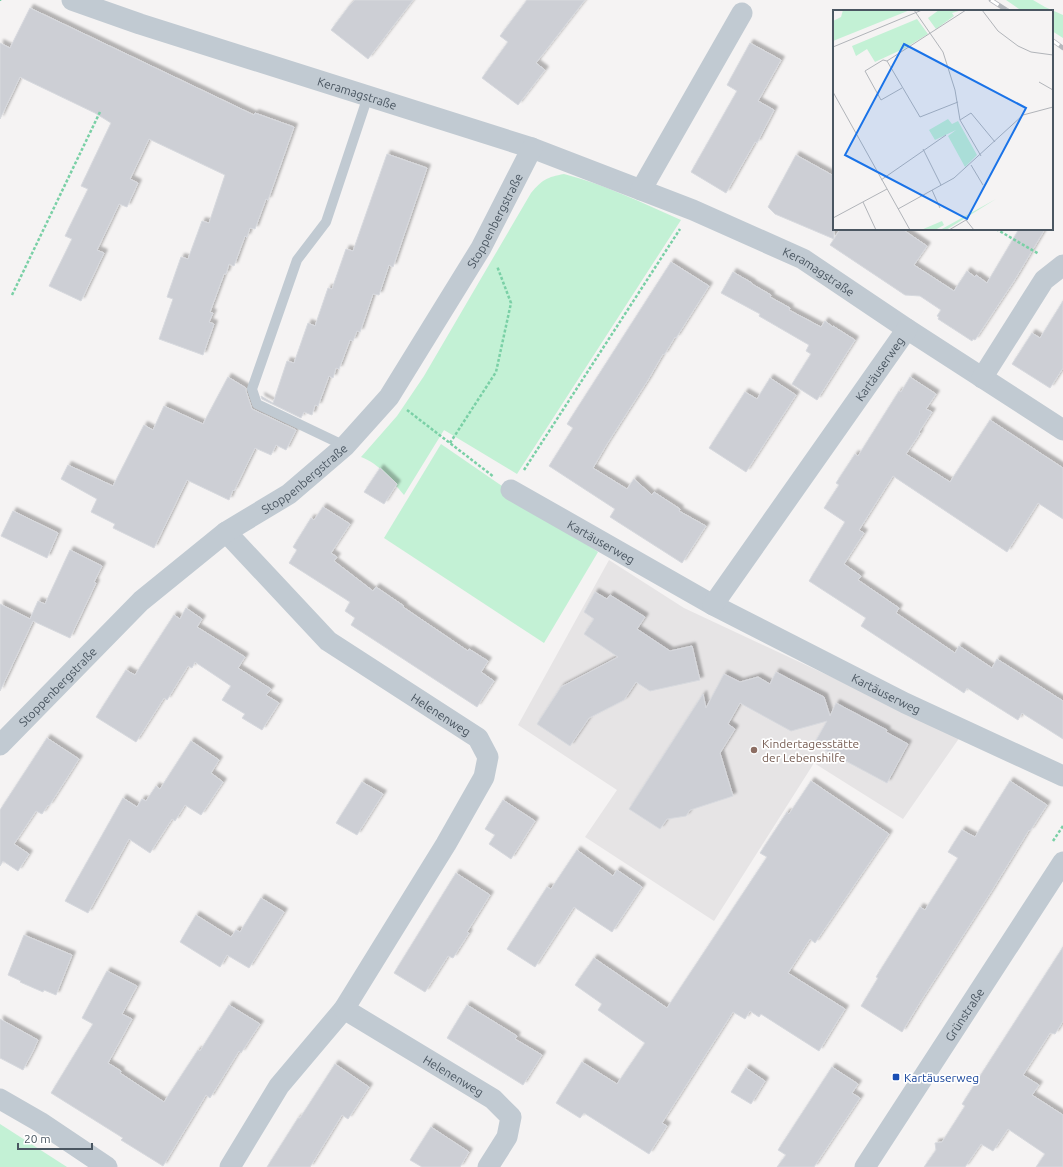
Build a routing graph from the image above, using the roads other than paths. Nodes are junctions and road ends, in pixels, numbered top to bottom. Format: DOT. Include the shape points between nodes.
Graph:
graph roads {
  1 [pos="72,0"];
  2 [pos="742,13"];
  3 [pos="368,96"];
  4 [pos="532,148"];
  5 [pos="641,190"];
  6 [pos="1061,266"];
  7 [pos="907,329"];
  8 [pos="982,378"];
  9 [pos="1063,430"];
  10 [pos="346,446"];
  11 [pos="511,490"];
  12 [pos="226,532"];
  13 [pos="713,605"];
  14 [pos="0,745"];
  15 [pos="1063,776"];
  16 [pos="1063,862"];
  17 [pos="344,1009"];
  18 [pos="0,1099"];
  19 [pos="107,1167"];
  20 [pos="230,1167"];
  21 [pos="488,1167"];
  22 [pos="865,1167"];
  1 -- 3 [label="street, Keramagstraße"];
  2 -- 5 [label="street"];
  3 -- 4 [label="street, Keramagstraße"];
  3 -- 10 [label="lane" via="326,222 297,260 252,389 257,404"];
  4 -- 5 [label="street, Keramagstraße"];
  4 -- 10 [label="street, Stoppenbergstraße" via="481,248 389,397"];
  5 -- 7 [label="street, Keramagstraße" via="803,259"];
  6 -- 8 [label="street" via="1044,280"];
  7 -- 8 [label="street, Keramagstraße"];
  7 -- 13 [label="street, Kartäuserweg"];
  8 -- 9 [label="street, Keramagstraße"];
  10 -- 12 [label="street, Stoppenbergstraße" via="289,494"];
  11 -- 13 [label="street, Kartäuserweg"];
  12 -- 14 [label="street, Stoppenbergstraße" via="141,601"];
  12 -- 17 [label="street, Helenenweg" via="328,641 478,738 488,757 484,777 446,844"];
  13 -- 15 [label="street, Kartäuserweg" via="905,703"];
  16 -- 22 [label="street, Grünstraße"];
  17 -- 20 [label="street, Helenenweg" via="279,1086"];
  17 -- 21 [label="street, Helenenweg" via="493,1099 511,1117 506,1137"];
  18 -- 19 [label="street" via="40,1122"];
}
